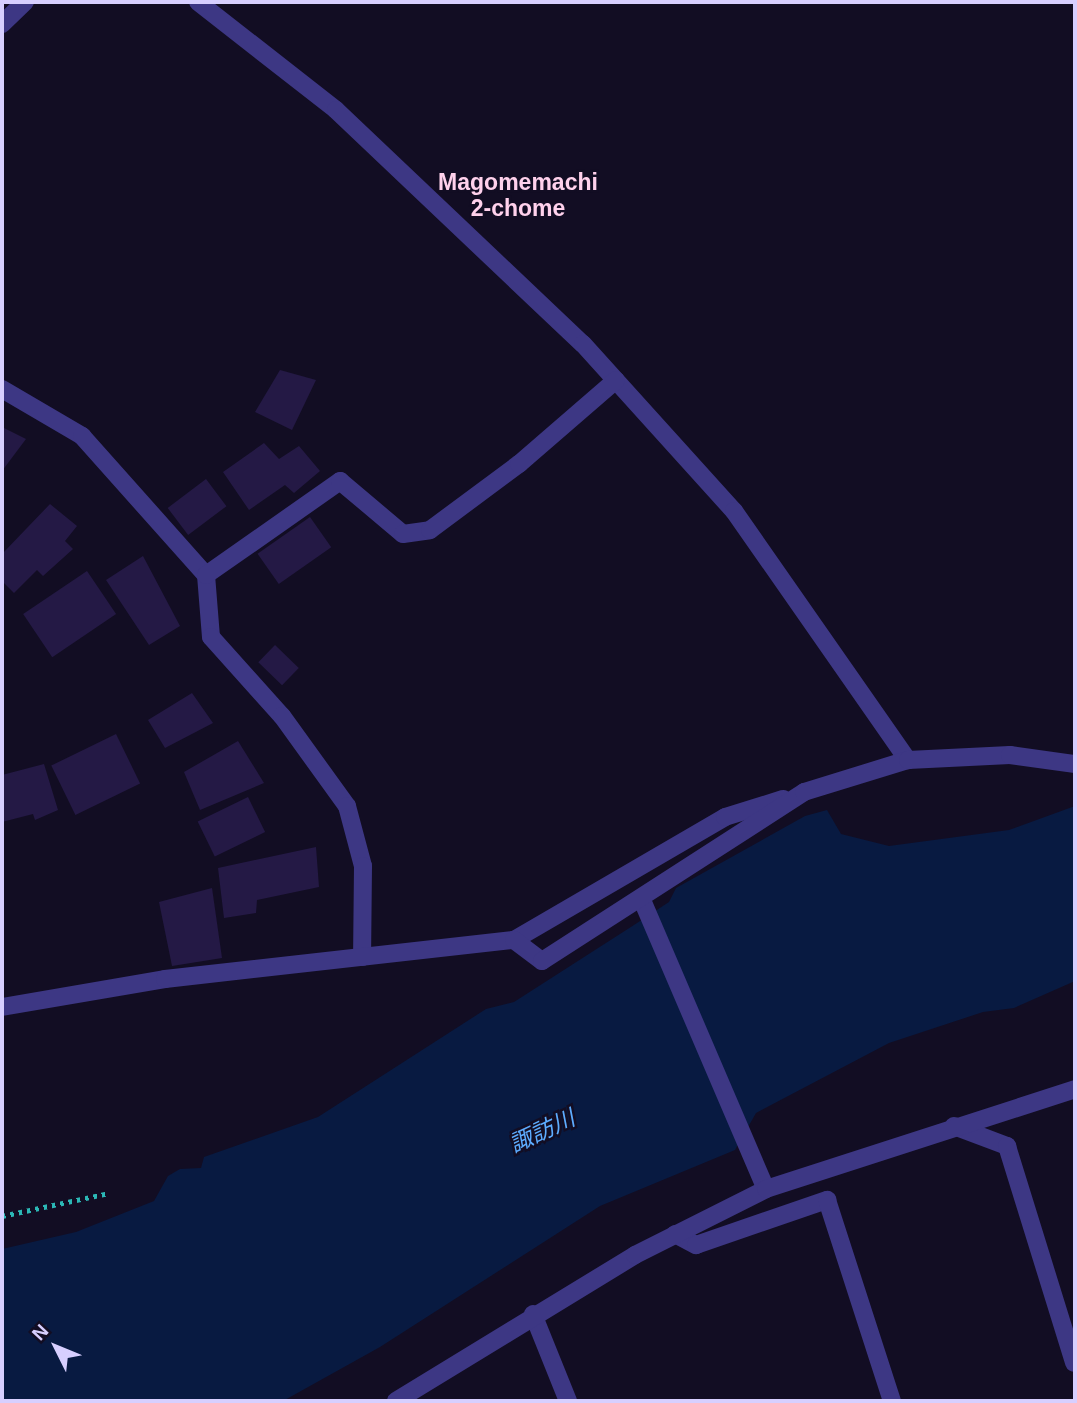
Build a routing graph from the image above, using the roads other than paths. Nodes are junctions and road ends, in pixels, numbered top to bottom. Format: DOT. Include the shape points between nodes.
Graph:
graph roads {
  1 [pos="25,2"];
  2 [pos="199,2"];
  3 [pos="2,23"];
  4 [pos="616,380"];
  5 [pos="2,389"];
  6 [pos="206,575"];
  7 [pos="908,760"];
  8 [pos="1075,764"];
  9 [pos="804,792"];
  10 [pos="645,904"];
  11 [pos="514,940"];
  12 [pos="362,957"];
  13 [pos="2,1007"];
  14 [pos="1075,1089"];
  15 [pos="954,1126"];
  16 [pos="764,1181"];
  17 [pos="676,1234"];
  18 [pos="533,1314"];
  19 [pos="1074,1363"];
  20 [pos="396,1401"];
  21 [pos="568,1401"];
  22 [pos="892,1401"];
  1 -- 3 [label="street"];
  2 -- 4 [label="street" via="336,110"];
  4 -- 6 [label="street" via="519,464 429,530 403,534 340,481"];
  4 -- 7 [label="street" via="734,511"];
  5 -- 6 [label="street" via="82,436"];
  6 -- 12 [label="street" via="211,638 282,716 347,806 363,866"];
  7 -- 8 [label="street" via="1010,755"];
  7 -- 9 [label="street"];
  9 -- 10 [label="street"];
  9 -- 11 [label="street" via="725,817"];
  10 -- 11 [label="street" via="542,961"];
  10 -- 16 [label="street"];
  11 -- 12 [label="street"];
  12 -- 13 [label="street" via="165,979"];
  14 -- 15 [label="street"];
  15 -- 16 [label="street"];
  15 -- 19 [label="street" via="1007,1146"];
  16 -- 17 [label="street"];
  17 -- 18 [label="street"];
  17 -- 22 [label="street" via="696,1245 827,1200"];
  18 -- 20 [label="street"];
  18 -- 21 [label="street"];
}
